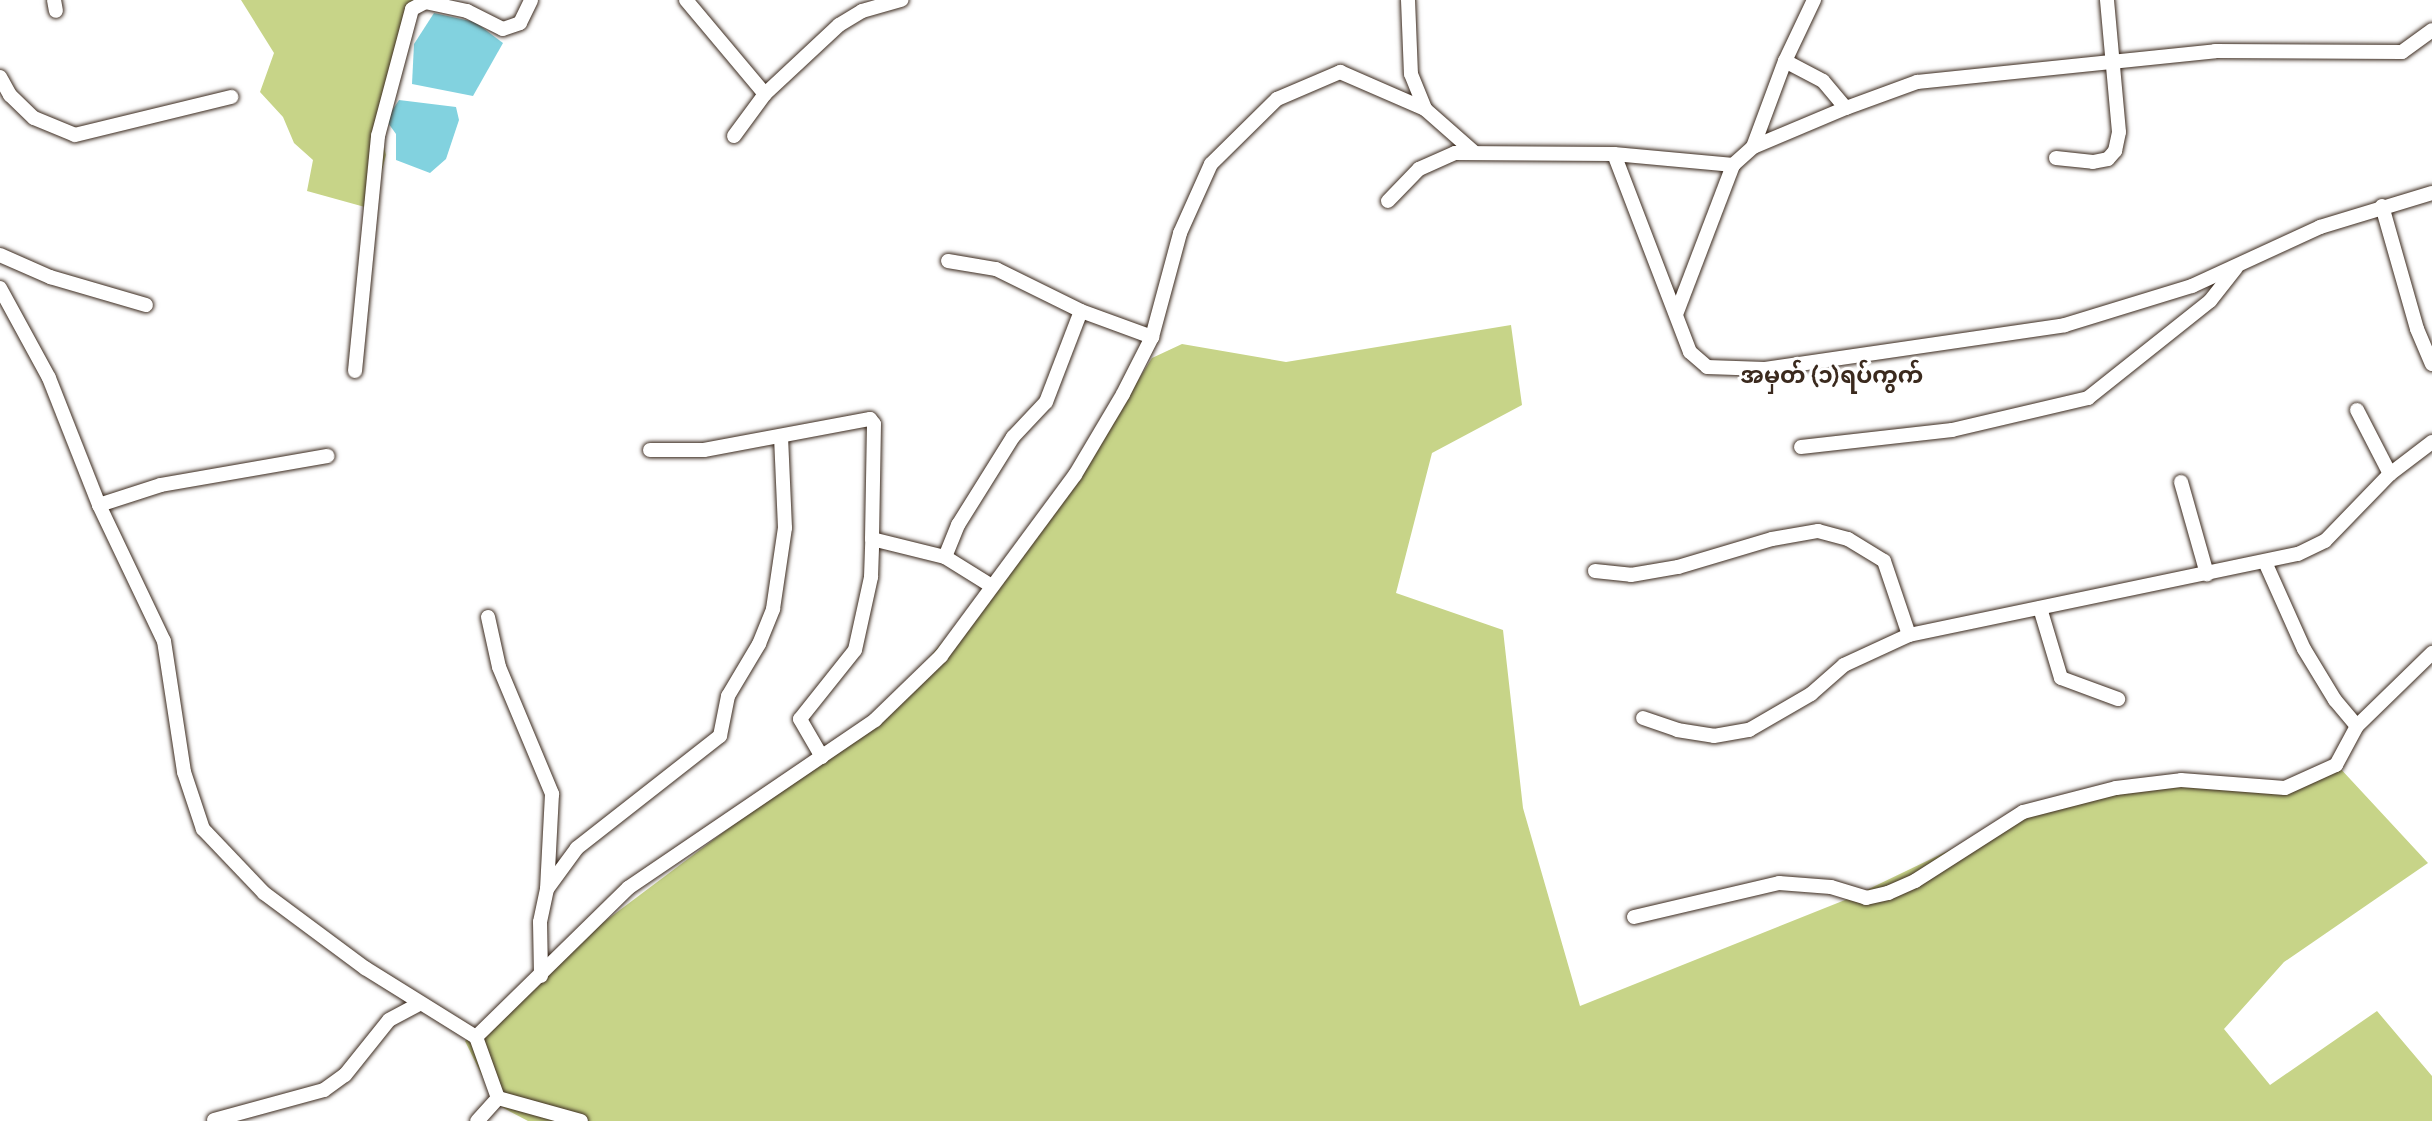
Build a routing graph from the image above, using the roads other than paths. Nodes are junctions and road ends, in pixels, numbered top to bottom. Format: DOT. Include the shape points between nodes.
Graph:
graph roads {
  1 [pos="531,0"];
  2 [pos="686,0"];
  3 [pos="901,0"];
  4 [pos="1408,0"];
  5 [pos="1814,0"];
  6 [pos="2107,0"];
  7 [pos="2432,30"];
  8 [pos="1785,61"];
  9 [pos="2112,65"];
  10 [pos="0,78"];
  11 [pos="765,94"];
  12 [pos="231,97"];
  13 [pos="1846,108"];
  14 [pos="1425,109"];
  15 [pos="734,136"];
  16 [pos="1753,147"];
  17 [pos="1474,152"];
  18 [pos="1614,154"];
  19 [pos="2056,158"];
  20 [pos="1733,165"];
  21 [pos="2432,193"];
  22 [pos="1388,201"];
  23 [pos="2382,206"];
  24 [pos="0,255"];
  25 [pos="948,261"];
  26 [pos="2239,264"];
  27 [pos="0,288"];
  28 [pos="146,305"];
  29 [pos="1081,311"];
  30 [pos="1677,312"];
  31 [pos="1152,337"];
  32 [pos="2432,364"];
  33 [pos="355,371"];
  34 [pos="2357,410"];
  35 [pos="781,436"];
  36 [pos="2432,442"];
  37 [pos="1801,447"];
  38 [pos="650,450"];
  39 [pos="328,456"];
  40 [pos="2390,474"];
  41 [pos="2181,482"];
  42 [pos="99,505"];
  43 [pos="872,539"];
  44 [pos="945,557"];
  45 [pos="2265,562"];
  46 [pos="1595,571"];
  47 [pos="2207,574"];
  48 [pos="990,585"];
  49 [pos="2040,608"];
  50 [pos="488,617"];
  51 [pos="1909,635"];
  52 [pos="2432,653"];
  53 [pos="2118,699"];
  54 [pos="1643,718"];
  55 [pos="2357,726"];
  56 [pos="822,757"];
  57 [pos="547,888"];
  58 [pos="1634,917"];
  59 [pos="541,976"];
  60 [pos="419,1004"];
  61 [pos="476,1037"];
  62 [pos="498,1098"];
  63 [pos="526,1106"];
  64 [pos="214,1120"];
  65 [pos="477,1121"];
  66 [pos="540,1121"];
  67 [pos="581,1121"];
  1 -- 33 [label="street" via="520,23 503,29 467,11 425,2 412,9 378,136"];
  2 -- 11 [label="street"];
  3 -- 11 [label="street" via="862,11 839,25"];
  4 -- 14 [label="street" via="1411,74"];
  5 -- 8 [label="street"];
  6 -- 9 [label="street"];
  7 -- 9 [label="street" via="2402,52 2215,51"];
  8 -- 13 [label="street" via="1823,80"];
  8 -- 16 [label="street"];
  9 -- 13 [label="street" via="1917,82"];
  9 -- 19 [label="street" via="2119,132 2115,151 2108,159 2093,162"];
  10 -- 12 [label="street" via="34,118 75,135"];
  11 -- 15 [label="street"];
  13 -- 16 [label="street"];
  14 -- 17 [label="street"];
  14 -- 31 [label="street" via="1340,72 1277,99 1211,164 1180,233"];
  16 -- 20 [label="street"];
  17 -- 18 [label="street"];
  17 -- 22 [label="street" via="1455,153 1419,169"];
  18 -- 20 [label="street"];
  18 -- 30 [label="street"];
  20 -- 30 [label="street"];
  21 -- 23 [label="street"];
  23 -- 26 [label="street" via="2320,227"];
  23 -- 32 [label="street" via="2417,329"];
  24 -- 28 [label="street" via="50,277"];
  25 -- 29 [label="street" via="996,270"];
  26 -- 30 [label="street" via="2192,286 2065,325 1765,369 1707,367 1690,352"];
  26 -- 37 [label="street" via="2210,301 2088,398 1952,430"];
  27 -- 42 [label="street" via="49,379"];
  29 -- 31 [label="street"];
  29 -- 44 [label="street" via="1046,402 1013,437 958,525"];
  31 -- 48 [label="street" via="1075,475"];
  34 -- 40 [label="street"];
  35 -- 38 [label="street" via="704,450"];
  35 -- 43 [label="street" via="863,418 874,424"];
  35 -- 57 [label="street" via="785,528 773,609 759,644 728,696 720,736 578,848"];
  36 -- 40 [label="street"];
  39 -- 42 [label="street" via="161,485"];
  40 -- 45 [label="street" via="2325,541"];
  41 -- 47 [label="street"];
  42 -- 60 [label="street" via="164,641 184,772 203,829 264,893"];
  43 -- 44 [label="street"];
  43 -- 56 [label="street" via="871,578 855,650 800,719"];
  44 -- 48 [label="street"];
  45 -- 47 [label="street"];
  45 -- 55 [label="street" via="2304,649"];
  46 -- 51 [label="street" via="1631,575 1678,567 1772,539 1818,531 1848,539 1884,561"];
  47 -- 49 [label="street"];
  48 -- 56 [label="street" via="941,656 875,720"];
  49 -- 51 [label="street"];
  49 -- 53 [label="street" via="2061,678"];
  50 -- 57 [label="street" via="499,667 552,794"];
  51 -- 54 [label="street" via="1844,665 1811,694 1749,730 1714,736 1676,730"];
  52 -- 55 [label="street"];
  55 -- 58 [label="street" via="2336,765 2285,788 2181,780 2116,788 2023,812 1915,881 1888,893 1866,898 1831,887 1779,883"];
  56 -- 59 [label="street" via="628,888"];
  57 -- 59 [label="street" via="540,922"];
  59 -- 61 [label="street"];
  60 -- 61 [label="street"];
  60 -- 64 [label="street" via="389,1020 345,1075 324,1090"];
  61 -- 62 [label="street"];
  62 -- 63 [label="street"];
  62 -- 65 [label="street"];
  63 -- 66 [label="street"];
  63 -- 67 [label="street"];
}
